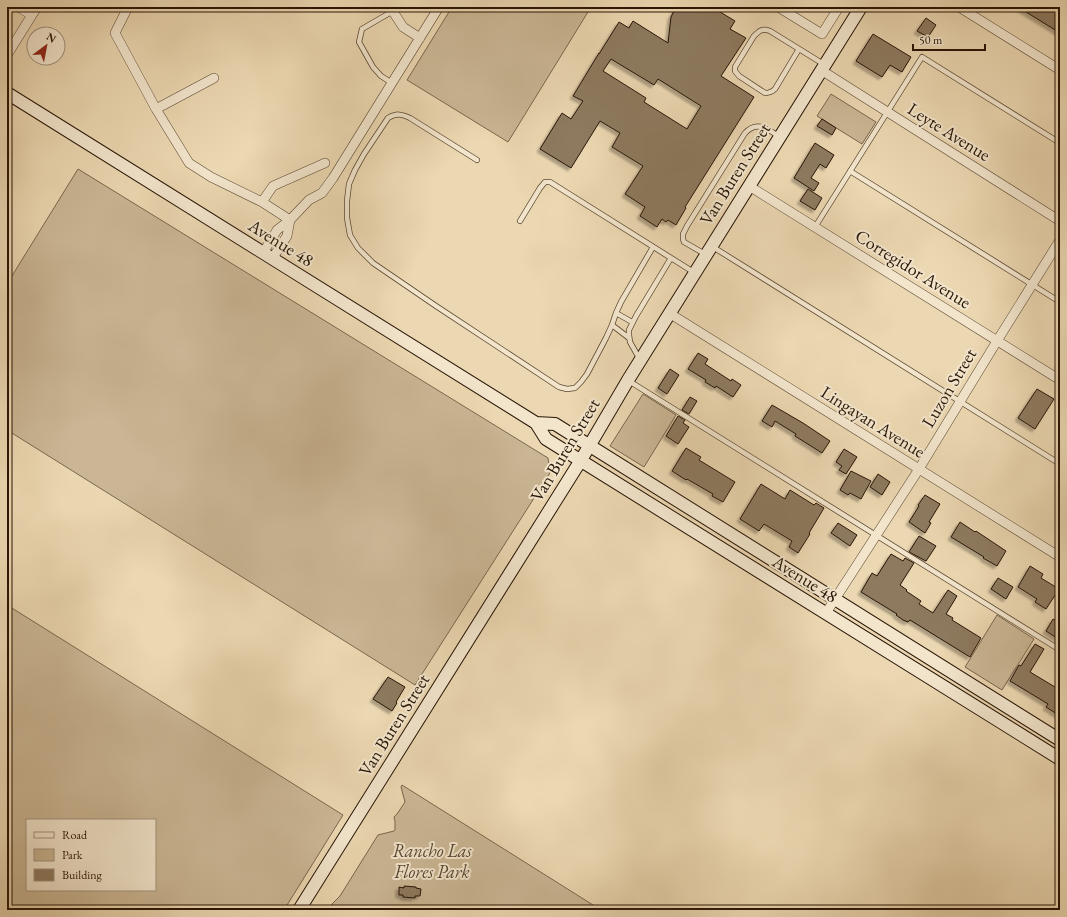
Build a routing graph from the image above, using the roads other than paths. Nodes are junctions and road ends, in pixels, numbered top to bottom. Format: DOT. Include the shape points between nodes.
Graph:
graph roads {
  1 [pos="18,7"];
  2 [pos="37,7"];
  3 [pos="128,7"];
  4 [pos="439,7"];
  5 [pos="778,7"];
  6 [pos="839,7"];
  7 [pos="861,7"];
  8 [pos="959,7"];
  9 [pos="391,9"];
  10 [pos="32,15"];
  11 [pos="420,38"];
  12 [pos="799,49"];
  13 [pos="7,55"];
  14 [pos="823,68"];
  15 [pos="1060,70"];
  16 [pos="214,78"];
  17 [pos="392,83"];
  18 [pos="7,93"];
  19 [pos="156,109"];
  20 [pos="887,112"];
  21 [pos="780,137"];
  22 [pos="1060,143"];
  23 [pos="477,160"];
  24 [pos="325,163"];
  25 [pos="850,171"];
  26 [pos="749,186"];
  27 [pos="262,202"];
  28 [pos="290,220"];
  29 [pos="520,221"];
  30 [pos="1060,221"];
  31 [pos="815,227"];
  32 [pos="1060,240"];
  33 [pos="653,247"];
  34 [pos="709,250"];
  35 [pos="267,256"];
  36 [pos="671,258"];
  37 [pos="695,273"];
  38 [pos="1032,285"];
  39 [pos="1060,302"];
  40 [pos="616,313"];
  41 [pos="669,313"];
  42 [pos="632,322"];
  43 [pos="612,325"];
  44 [pos="629,338"];
  45 [pos="997,340"];
  46 [pos="640,360"];
  47 [pos="628,380"];
  48 [pos="1060,380"];
  49 [pos="960,401"];
  50 [pos="536,423"];
  51 [pos="589,446"];
  52 [pos="581,460"];
  53 [pos="1060,464"];
  54 [pos="919,469"];
  55 [pos="876,535"];
  56 [pos="1060,557"];
  57 [pos="834,599"];
  58 [pos="826,613"];
  59 [pos="1060,650"];
  60 [pos="957,695"];
  61 [pos="1060,740"];
  62 [pos="1060,751"];
  63 [pos="1060,759"];
  64 [pos="299,910"];
  1 -- 10 [label="street"];
  2 -- 10 [label="street"];
  3 -- 19 [label="street" via="114,32"];
  4 -- 11 [label="street"];
  5 -- 6 [label="street" via="822,34"];
  7 -- 14 [label="main road, Van Buren Street"];
  8 -- 15 [label="street"];
  9 -- 11 [label="street" via="403,27"];
  9 -- 17 [label="lane" via="362,29 359,42 373,67"];
  10 -- 13 [label="street"];
  11 -- 17 [label="street"];
  12 -- 12 [label="lane" via="766,29 762,30 734,67 735,71 765,93 772,92"];
  12 -- 14 [label="lane"];
  14 -- 20 [label="street, Leyte Avenue"];
  14 -- 21 [label="main road, Van Buren Street"];
  16 -- 19 [label="street"];
  17 -- 28 [label="street" via="334,178 322,193 309,200"];
  18 -- 35 [label="main road, Avenue 48"];
  19 -- 27 [label="street" via="189,163"];
  20 -- 22 [label="lane" via="922,56"];
  20 -- 25 [label="lane"];
  20 -- 30 [label="street, Leyte Avenue"];
  21 -- 26 [label="main road, Van Buren Street"];
  21 -- 34 [label="lane" via="762,127 756,126 748,130 695,212 682,239 684,242"];
  23 -- 43 [label="lane" via="404,115 398,114 388,118 354,170 349,184 347,218 350,235 358,248 373,263 559,387 575,388 581,382"];
  24 -- 27 [label="street" via="273,186"];
  25 -- 31 [label="lane"];
  25 -- 38 [label="lane"];
  26 -- 31 [label="street, Corregidor Avenue"];
  26 -- 34 [label="main road, Van Buren Street"];
  27 -- 28 [label="street"];
  28 -- 35 [label="street" via="277,230"];
  29 -- 33 [label="lane" via="540,188 545,182 550,182"];
  31 -- 45 [label="street, Corregidor Avenue"];
  32 -- 38 [label="street, Luzon Street"];
  33 -- 36 [label="lane"];
  33 -- 40 [label="lane"];
  34 -- 37 [label="main road, Van Buren Street"];
  34 -- 49 [label="lane"];
  35 -- 50 [label="main road, Avenue 48"];
  36 -- 37 [label="lane"];
  36 -- 42 [label="lane"];
  37 -- 41 [label="main road, Van Buren Street"];
  38 -- 39 [label="lane"];
  38 -- 45 [label="street, Luzon Street"];
  40 -- 42 [label="lane"];
  40 -- 43 [label="lane"];
  41 -- 46 [label="main road, Van Buren Street"];
  41 -- 54 [label="street, Lingayan Avenue"];
  42 -- 44 [label="lane"];
  43 -- 44 [label="lane"];
  44 -- 46 [label="lane"];
  45 -- 48 [label="street, Corregidor Avenue"];
  45 -- 49 [label="street, Luzon Street"];
  46 -- 47 [label="main road, Van Buren Street"];
  47 -- 51 [label="main road, Van Buren Street"];
  47 -- 55 [label="lane"];
  49 -- 53 [label="lane"];
  49 -- 54 [label="street, Luzon Street"];
  50 -- 51 [label="main road, Avenue 48" via="555,424"];
  50 -- 52 [label="main road, Avenue 48" via="546,439"];
  51 -- 52 [label="main road, Van Buren Street"];
  51 -- 57 [label="main road, Avenue 48"];
  52 -- 58 [label="main road, Avenue 48"];
  52 -- 64 [label="main road, Van Buren Street"];
  54 -- 55 [label="street, Luzon Street"];
  54 -- 56 [label="street, Lingayan Avenue"];
  55 -- 57 [label="street, Luzon Street"];
  55 -- 59 [label="lane"];
  57 -- 58 [label="street, Luzon Street"];
  57 -- 61 [label="main road, Avenue 48"];
  58 -- 60 [label="main road, Avenue 48"];
  60 -- 62 [label="main road" via="980,701"];
  60 -- 63 [label="main road, Avenue 48"];
}
